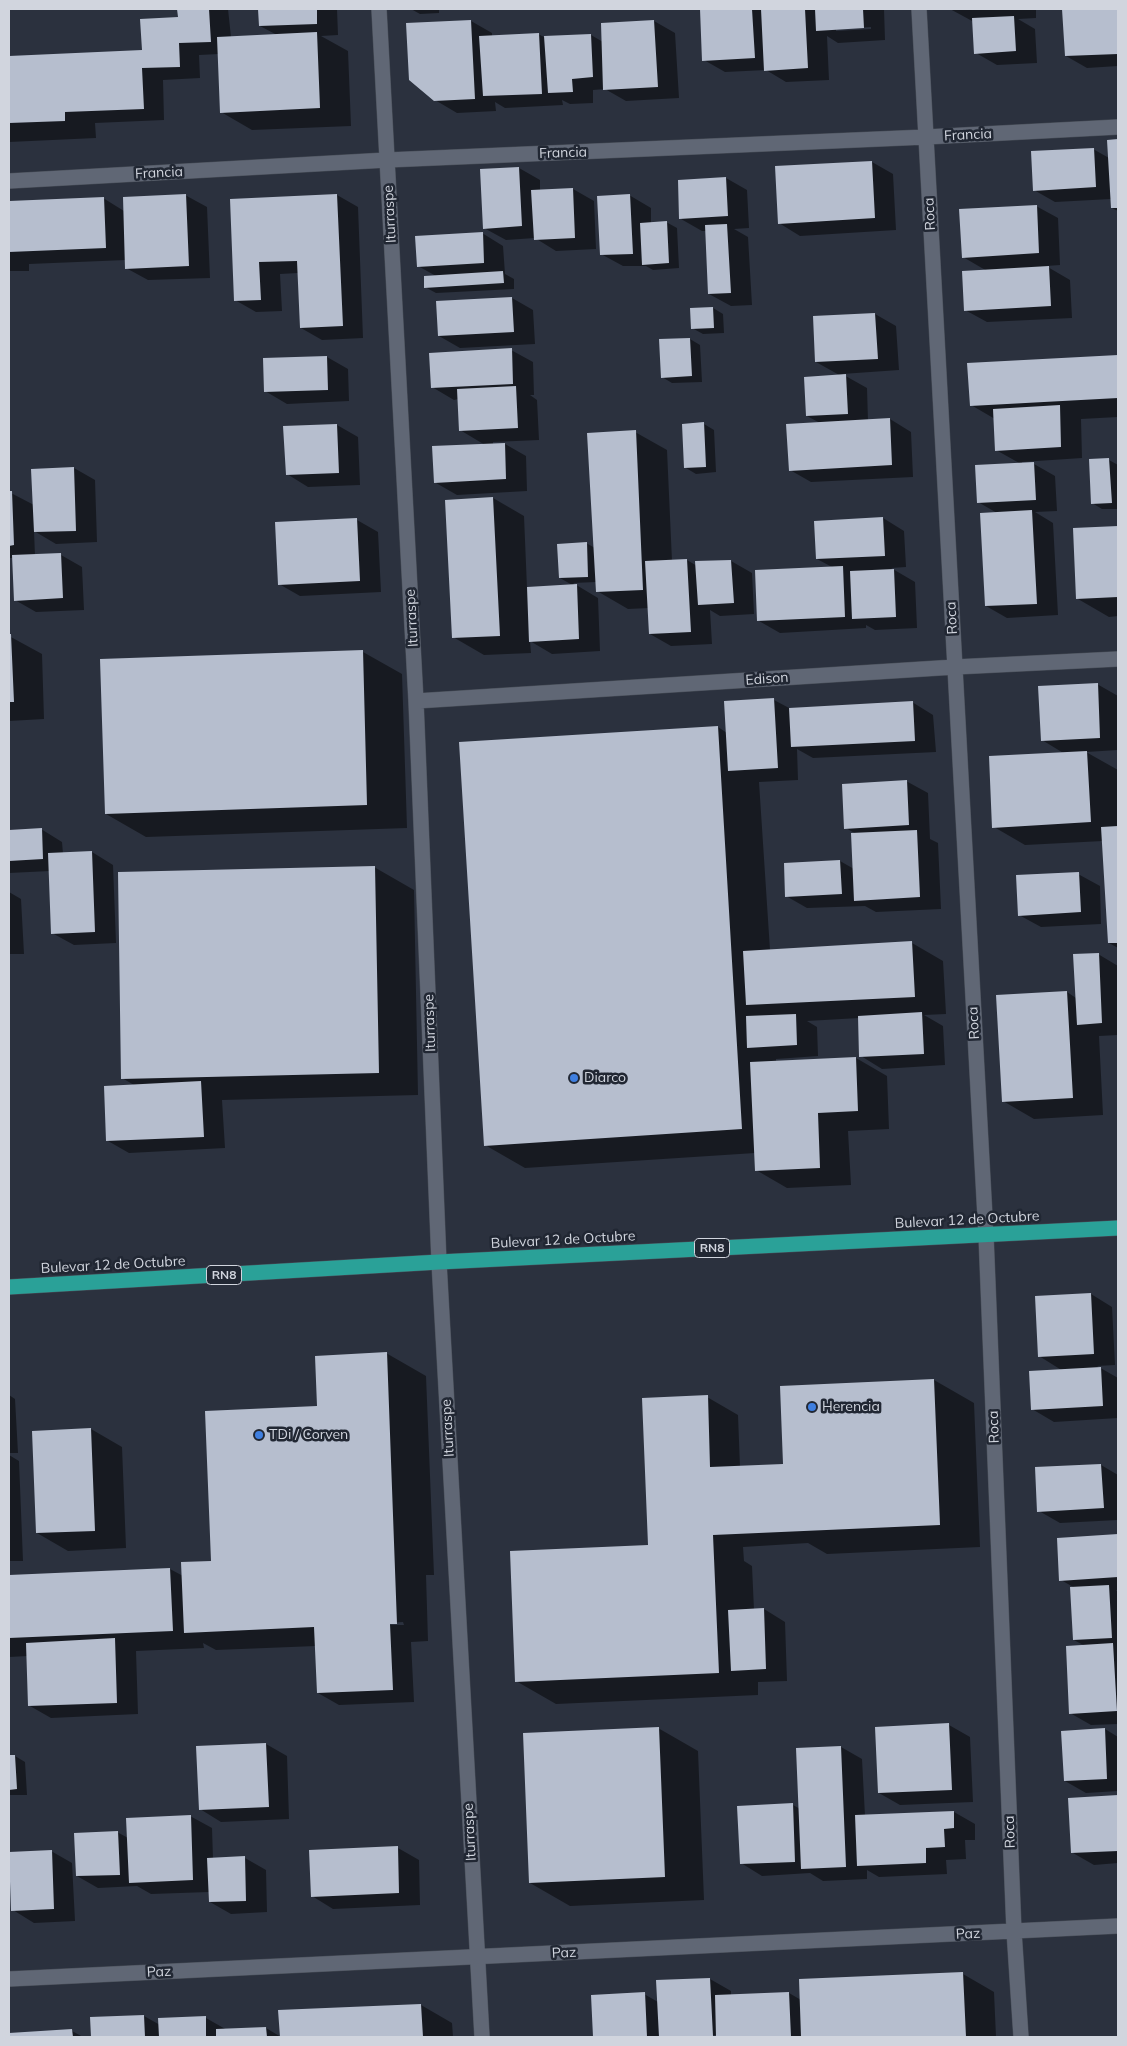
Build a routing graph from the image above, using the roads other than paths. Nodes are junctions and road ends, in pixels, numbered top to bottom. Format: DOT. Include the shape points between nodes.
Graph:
graph roads {
  1 [pos="379,9"];
  2 [pos="920,9"];
  3 [pos="1118,127"];
  4 [pos="926,138"];
  5 [pos="387,160"];
  6 [pos="9,181"];
  7 [pos="1118,659"];
  8 [pos="955,667"];
  9 [pos="416,701"];
  10 [pos="1118,1228"];
  11 [pos="986,1235"];
  12 [pos="439,1262"];
  13 [pos="9,1287"];
  14 [pos="1118,1926"];
  15 [pos="1014,1931"];
  16 [pos="476,1958"];
  17 [pos="9,1979"];
  18 [pos="482,2037"];
  19 [pos="1021,2037"];
  1 -- 5 [label="street, Iturraspe"];
  2 -- 4 [label="street, Roca"];
  3 -- 4 [label="street, Francia"];
  4 -- 5 [label="street, Francia"];
  4 -- 8 [label="street, Roca"];
  5 -- 6 [label="street, Francia"];
  5 -- 9 [label="street, Iturraspe"];
  7 -- 8 [label="street, Edison"];
  8 -- 9 [label="street, Edison"];
  8 -- 11 [label="street, Roca"];
  9 -- 12 [label="street, Iturraspe"];
  10 -- 11 [label="highway, Bulevar 12 de Octubre / RN8"];
  11 -- 12 [label="highway, Bulevar 12 de Octubre / RN8"];
  11 -- 15 [label="street, Roca"];
  12 -- 13 [label="highway, Bulevar 12 de Octubre / RN8"];
  12 -- 16 [label="street, Iturraspe"];
  14 -- 15 [label="street, Paz"];
  15 -- 16 [label="street, Paz"];
  15 -- 19 [label="street, Roca"];
  16 -- 17 [label="street, Paz"];
  16 -- 18 [label="street, Iturraspe"];
}
